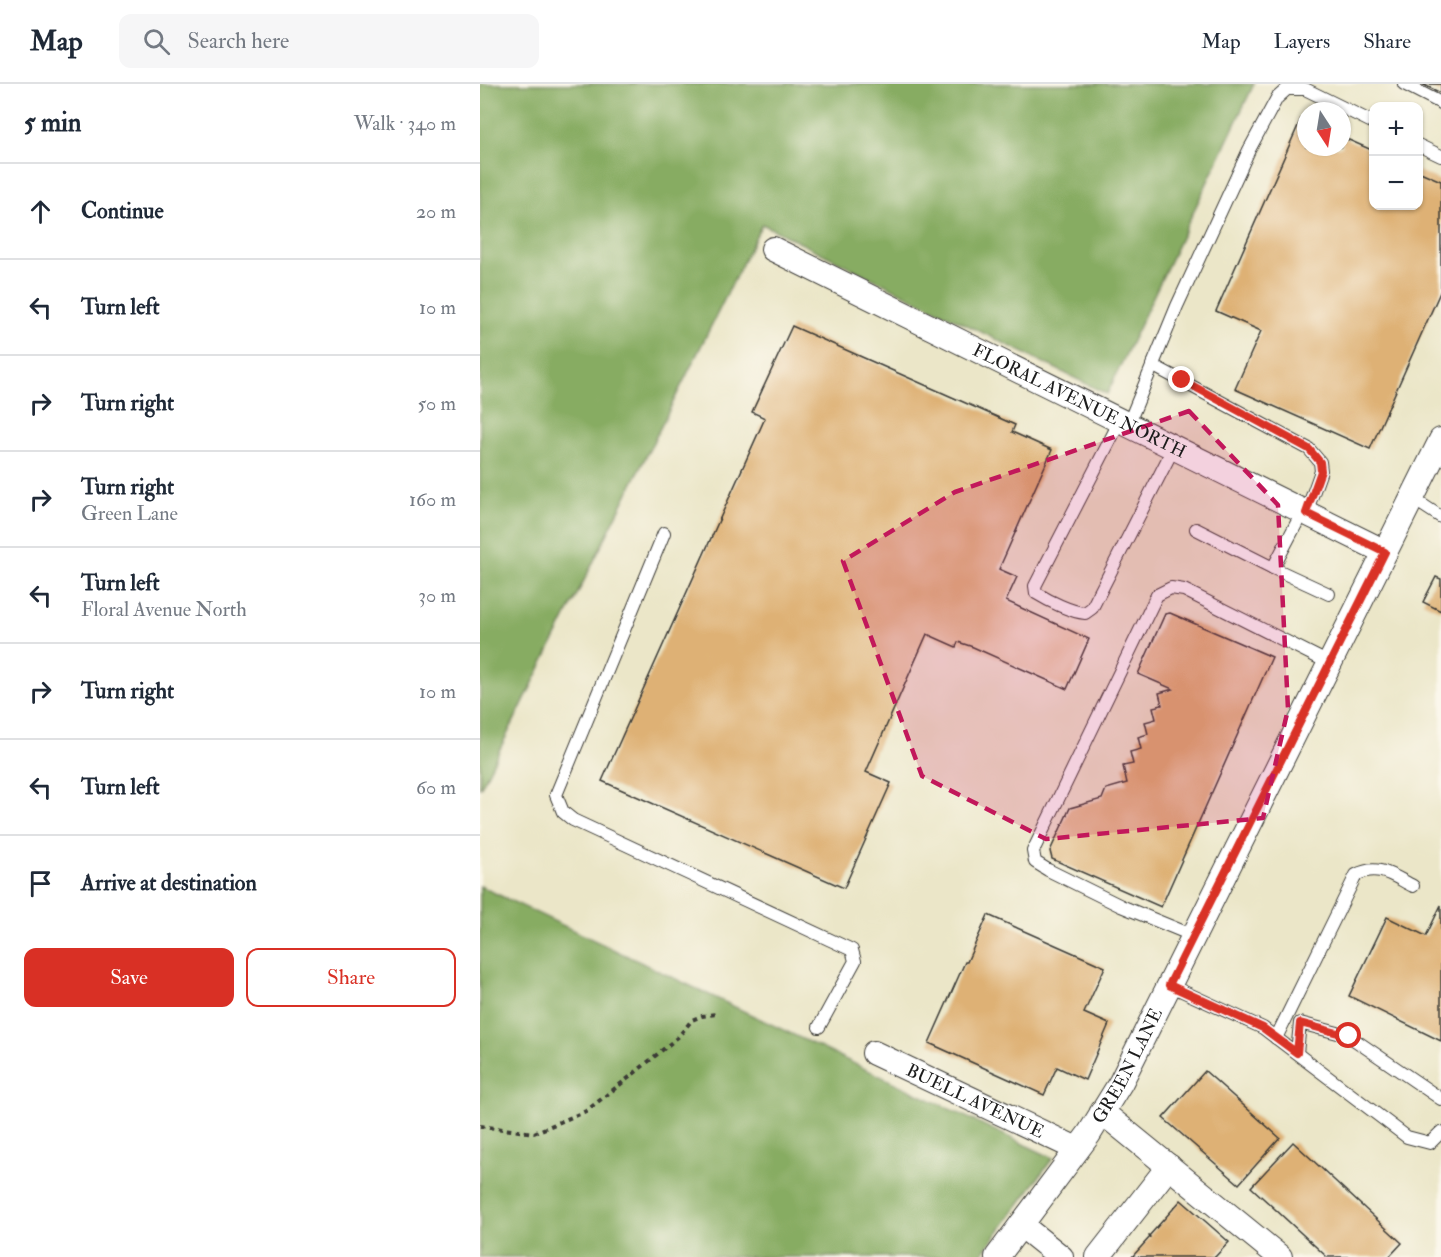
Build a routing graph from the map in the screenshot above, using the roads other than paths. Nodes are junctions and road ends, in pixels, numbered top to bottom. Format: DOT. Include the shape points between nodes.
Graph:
graph roads {
  1 [pos="1404,84"];
  2 [pos="1441,103"];
  3 [pos="1369,121"];
  4 [pos="1423,147"];
  5 [pos="1441,156"];
  6 [pos="773,249"];
  7 [pos="1152,364"];
  8 [pos="1124,423"];
  9 [pos="1441,440"];
  10 [pos="1174,447"];
  11 [pos="1412,498"];
  12 [pos="1304,512"];
  13 [pos="1441,517"];
  14 [pos="1196,529"];
  15 [pos="664,533"];
  16 [pos="1385,552"];
  17 [pos="1273,568"];
  18 [pos="1329,594"];
  19 [pos="1329,663"];
  20 [pos="1413,886"];
  21 [pos="1194,936"];
  22 [pos="1169,985"];
  23 [pos="819,1027"];
  24 [pos="1276,1038"];
  25 [pos="874,1053"];
  26 [pos="1297,1053"];
  27 [pos="1441,1099"];
  28 [pos="1102,1112"];
  29 [pos="1441,1132"];
  30 [pos="1077,1149"];
  31 [pos="1169,1166"];
  32 [pos="1021,1225"];
  33 [pos="997,1257"];
  34 [pos="1060,1257"];
  35 [pos="1098,1257"];
  36 [pos="1280,1257"];
  1 -- 2 [label="lane"];
  3 -- 7 [label="lane" via="1305,89 1287,89 1277,98 1218,215"];
  4 -- 5 [label="lane"];
  6 -- 8 [label="street, FLORAL AVENUE NORTH"];
  7 -- 8 [label="lane"];
  7 -- 12 [label="lane" via="1309,449 1320,462 1321,471"];
  8 -- 10 [label="street, FLORAL AVENUE NORTH"];
  8 -- 10 [label="lane" via="1035,586 1036,593 1045,598 1079,612 1092,608"];
  9 -- 11 [label="street, GREEN LANE"];
  10 -- 12 [label="street, FLORAL AVENUE NORTH"];
  11 -- 13 [label="lane"];
  11 -- 16 [label="street, GREEN LANE"];
  12 -- 16 [label="street, FLORAL AVENUE NORTH"];
  12 -- 17 [label="lane"];
  14 -- 17 [label="lane"];
  15 -- 23 [label="lane" via="556,795 563,812 573,820 852,950 855,961"];
  16 -- 19 [label="street, GREEN LANE"];
  17 -- 18 [label="lane"];
  19 -- 21 [label="street, GREEN LANE"];
  19 -- 21 [label="lane" via="1184,590 1171,588 1157,595 1033,850 1035,862 1048,870"];
  20 -- 24 [label="lane" via="1380,870 1356,875"];
  21 -- 22 [label="street, GREEN LANE"];
  22 -- 24 [label="lane" via="1263,1028"];
  22 -- 28 [label="street, GREEN LANE"];
  24 -- 26 [label="lane"];
  25 -- 30 [label="street, BUELL AVENUE"];
  26 -- 27 [label="lane" via="1300,1023 1349,1036"];
  26 -- 29 [label="lane" via="1407,1137 1430,1143"];
  28 -- 30 [label="street, GREEN LANE"];
  28 -- 31 [label="street"];
  30 -- 32 [label="street, GREEN LANE"];
  31 -- 35 [label="street"];
  31 -- 36 [label="street"];
  32 -- 33 [label="street, GREEN LANE"];
  32 -- 34 [label="street"];
}
